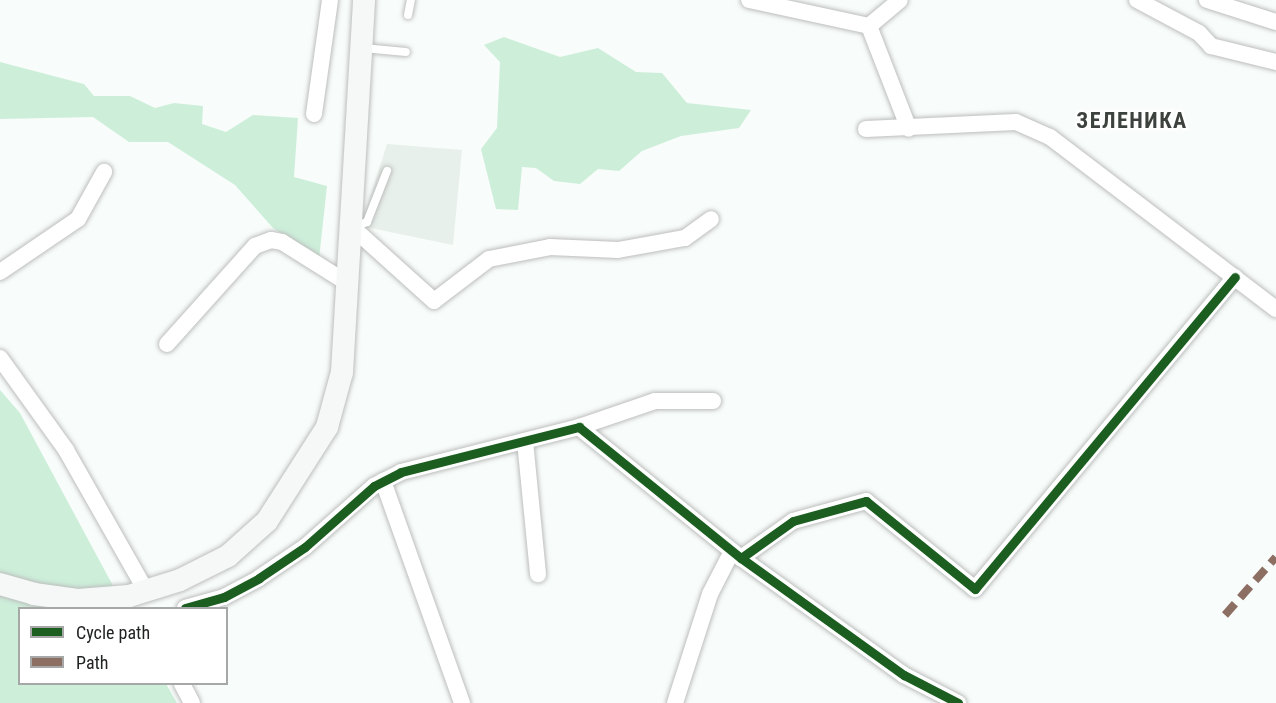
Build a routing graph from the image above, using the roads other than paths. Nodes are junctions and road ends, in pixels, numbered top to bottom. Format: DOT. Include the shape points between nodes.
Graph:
graph roads {
  1 [pos="330,0"];
  2 [pos="364,0"];
  3 [pos="411,0"];
  4 [pos="749,0"];
  5 [pos="900,0"];
  6 [pos="1137,0"];
  7 [pos="1207,0"];
  8 [pos="408,15"];
  9 [pos="1276,22"];
  10 [pos="869,26"];
  11 [pos="360,47"];
  12 [pos="406,52"];
  13 [pos="1276,62"];
  14 [pos="314,114"];
  15 [pos="866,129"];
  16 [pos="909,129"];
  17 [pos="387,171"];
  18 [pos="104,172"];
  19 [pos="711,219"];
  20 [pos="353,228"];
  21 [pos="0,272"];
  22 [pos="1235,277"];
  23 [pos="349,284"];
  24 [pos="1276,309"];
  25 [pos="167,344"];
  26 [pos="0,358"];
  27 [pos="713,400"];
  28 [pos="579,427"];
  29 [pos="525,441"];
  30 [pos="383,481"];
  31 [pos="736,554"];
  32 [pos="538,574"];
  33 [pos="0,584"];
  34 [pos="138,598"];
  35 [pos="192,607"];
  36 [pos="183,685"];
  37 [pos="192,703"];
  38 [pos="462,703"];
  39 [pos="675,703"];
  40 [pos="958,703"];
  1 -- 14 [label="street"];
  2 -- 11 [label="main road"];
  3 -- 8 [label="lane"];
  4 -- 10 [label="street"];
  5 -- 10 [label="street"];
  6 -- 13 [label="street" via="1198,33 1211,46"];
  7 -- 9 [label="street"];
  10 -- 16 [label="street"];
  11 -- 12 [label="lane"];
  11 -- 20 [label="main road"];
  15 -- 16 [label="street"];
  16 -- 22 [label="street" via="1016,122 1050,136"];
  17 -- 20 [label="lane" via="367,222"];
  18 -- 21 [label="street" via="78,219"];
  19 -- 20 [label="street" via="685,238 618,250 550,247 489,259 434,301"];
  20 -- 23 [label="main road"];
  22 -- 24 [label="street"];
  22 -- 31 [label="street" via="975,589 866,501 793,521"];
  23 -- 25 [label="street" via="282,242 271,240 255,246"];
  23 -- 34 [label="main road" via="342,372 327,427 267,521 228,556"];
  26 -- 34 [label="street" via="66,450"];
  27 -- 28 [label="street" via="655,401"];
  28 -- 29 [label="street"];
  28 -- 31 [label="street"];
  29 -- 30 [label="street" via="401,472"];
  29 -- 32 [label="street"];
  30 -- 35 [label="street" via="305,547 259,578 224,597"];
  30 -- 38 [label="street"];
  31 -- 39 [label="street" via="710,594"];
  31 -- 40 [label="street" via="904,675"];
  33 -- 34 [label="main road" via="54,598"];
  36 -- 37 [label="street"];
}
